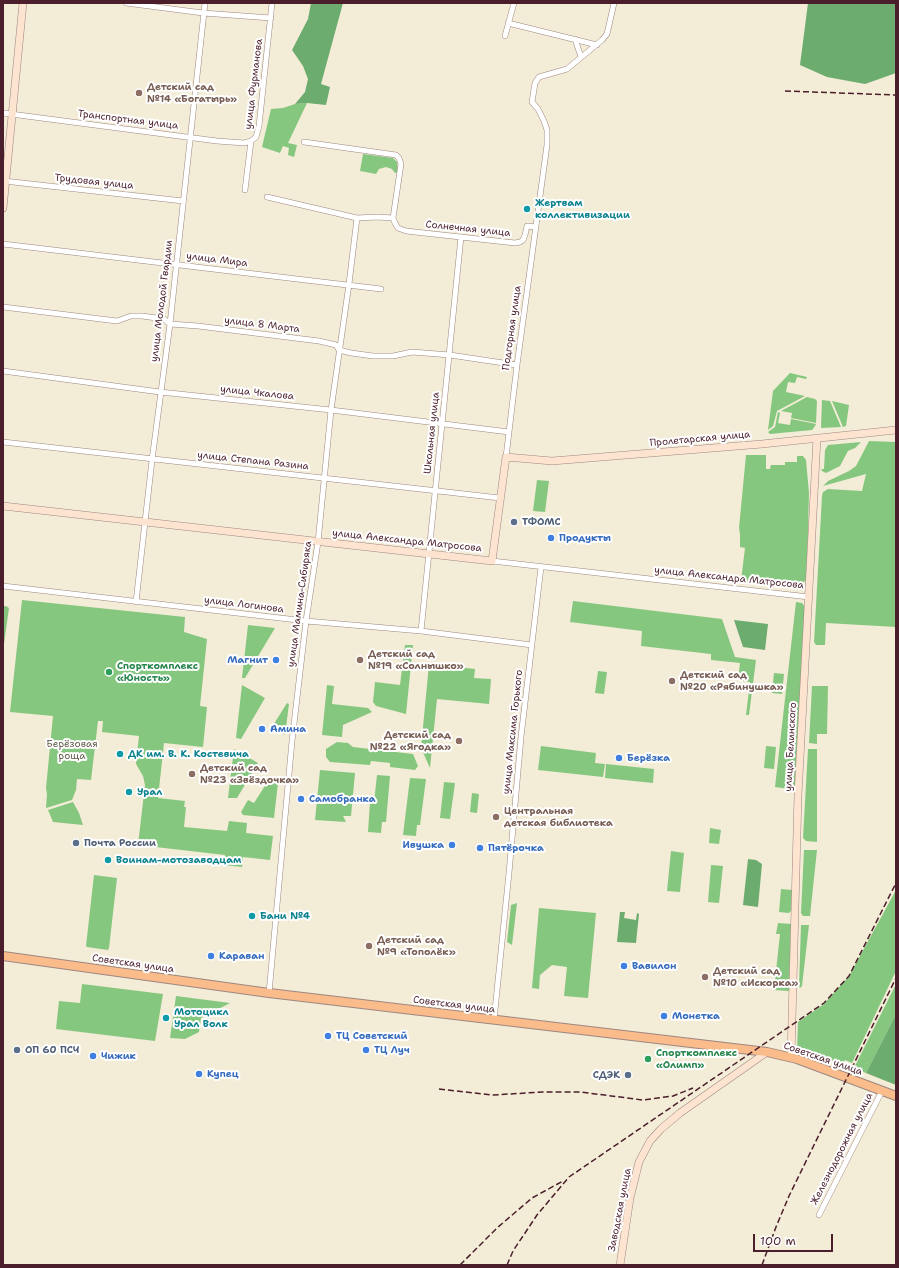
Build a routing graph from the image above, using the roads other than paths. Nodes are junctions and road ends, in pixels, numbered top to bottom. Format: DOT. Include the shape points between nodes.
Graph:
graph roads {
  1 [pos="23,3"];
  2 [pos="126,3"];
  3 [pos="205,3"];
  4 [pos="272,3"];
  5 [pos="514,3"];
  6 [pos="614,3"];
  7 [pos="203,13"];
  8 [pos="271,18"];
  9 [pos="508,23"];
  10 [pos="504,36"];
  11 [pos="575,39"];
  12 [pos="597,44"];
  13 [pos="581,57"];
  14 [pos="3,114"];
  15 [pos="13,115"];
  16 [pos="191,137"];
  17 [pos="251,141"];
  18 [pos="304,142"];
  19 [pos="4,181"];
  20 [pos="245,190"];
  21 [pos="267,197"];
  22 [pos="184,201"];
  23 [pos="3,208"];
  24 [pos="357,218"];
  25 [pos="393,218"];
  26 [pos="536,227"];
  27 [pos="461,237"];
  28 [pos="3,244"];
  29 [pos="176,264"];
  30 [pos="349,284"];
  31 [pos="381,289"];
  32 [pos="3,307"];
  33 [pos="170,324"];
  34 [pos="339,350"];
  35 [pos="450,355"];
  36 [pos="517,365"];
  37 [pos="3,371"];
  38 [pos="160,392"];
  39 [pos="331,410"];
  40 [pos="442,424"];
  41 [pos="896,430"];
  42 [pos="509,432"];
  43 [pos="817,438"];
  44 [pos="3,442"];
  45 [pos="506,457"];
  46 [pos="152,460"];
  47 [pos="323,478"];
  48 [pos="435,490"];
  49 [pos="500,498"];
  50 [pos="3,506"];
  51 [pos="146,522"];
  52 [pos="318,542"];
  53 [pos="430,553"];
  54 [pos="492,561"];
  55 [pos="541,567"];
  56 [pos="3,586"];
  57 [pos="809,597"];
  58 [pos="136,602"];
  59 [pos="306,621"];
  60 [pos="421,632"];
  61 [pos="532,645"];
  62 [pos="3,956"];
  63 [pos="268,993"];
  64 [pos="494,1020"];
  65 [pos="766,1052"];
  66 [pos="791,1057"];
  67 [pos="882,1091"];
  68 [pos="896,1096"];
  69 [pos="819,1215"];
  70 [pos="620,1265"];
  1 -- 15 [label="street"];
  2 -- 7 [label="street"];
  3 -- 7 [label="street, улица Молодой Гвардии"];
  4 -- 8 [label="street, улица Фурманова"];
  5 -- 9 [label="street"];
  6 -- 12 [label="street" via="607,34"];
  7 -- 8 [label="street"];
  7 -- 16 [label="street, улица Молодой Гвардии"];
  8 -- 17 [label="street, улица Фурманова" via="259,126 256,137"];
  9 -- 10 [label="street"];
  9 -- 11 [label="street"];
  11 -- 12 [label="street"];
  11 -- 13 [label="street"];
  12 -- 13 [label="street"];
  13 -- 26 [label="street, Подгорная улица" via="567,69 539,77 535,83 532,102 544,121 547,137"];
  14 -- 15 [label="street, Транспортная улица"];
  15 -- 16 [label="street, Транспортная улица"];
  15 -- 19 [label="street"];
  16 -- 17 [label="street, Транспортная улица" via="236,143"];
  16 -- 22 [label="street, улица Молодой Гвардии"];
  17 -- 20 [label="street, улица Фурманова"];
  18 -- 25 [label="street" via="396,155 401,164"];
  19 -- 22 [label="street, Трудовая улица"];
  19 -- 23 [label="street"];
  21 -- 24 [label="street"];
  22 -- 29 [label="street, улица Молодой Гвардии"];
  24 -- 25 [label="street"];
  24 -- 30 [label="street, улица Мамина-Сибиряка"];
  25 -- 27 [label="street, Солнечная улица" via="398,228 406,231"];
  26 -- 27 [label="street, Солнечная улица" via="527,226 523,240 515,243"];
  26 -- 36 [label="street, Подгорная улица"];
  27 -- 35 [label="street, Школьная улица"];
  28 -- 29 [label="street, улица Мира"];
  29 -- 30 [label="street, улица Мира"];
  29 -- 33 [label="street, улица Молодой Гвардии"];
  30 -- 31 [label="street, улица Мира"];
  30 -- 34 [label="street, улица Мамина-Сибиряка"];
  32 -- 33 [label="street, улица 8 Марта" via="117,321 131,316 142,316 164,319"];
  33 -- 34 [label="street, улица 8 Марта" via="319,341 336,345"];
  33 -- 38 [label="street, улица Молодой Гвардии"];
  34 -- 35 [label="street, улица 8 Марта" via="373,356 393,356 412,352"];
  34 -- 39 [label="street, улица Мамина-Сибиряка"];
  35 -- 36 [label="street, улица 8 Марта"];
  35 -- 40 [label="street, Школьная улица"];
  36 -- 42 [label="street, Подгорная улица"];
  37 -- 38 [label="street, улица Чкалова"];
  38 -- 39 [label="street, улица Чкалова"];
  38 -- 46 [label="street, улица Молодой Гвардии"];
  39 -- 40 [label="street, улица Чкалова"];
  39 -- 47 [label="street, улица Мамина-Сибиряка"];
  40 -- 42 [label="street, улица Чкалова"];
  40 -- 48 [label="street, Школьная улица"];
  41 -- 43 [label="street, Пролетарская улица"];
  42 -- 45 [label="street, Подгорная улица"];
  43 -- 45 [label="street, Пролетарская улица" via="552,461"];
  43 -- 57 [label="street, улица Белинского"];
  44 -- 46 [label="street, улица Степана Разина"];
  45 -- 49 [label="street, Подгорная улица"];
  46 -- 47 [label="street, улица Степана Разина"];
  46 -- 51 [label="street, улица Молодой Гвардии"];
  47 -- 48 [label="street, улица Степана Разина"];
  47 -- 52 [label="street, улица Мамина-Сибиряка"];
  48 -- 49 [label="street, улица Степана Разина"];
  48 -- 53 [label="street, Школьная улица"];
  49 -- 54 [label="street, Подгорная улица"];
  50 -- 51 [label="street, улица Александра Матросова"];
  51 -- 52 [label="street, улица Александра Матросова"];
  51 -- 58 [label="street, улица Молодой Гвардии"];
  52 -- 53 [label="street, улица Александра Матросова"];
  52 -- 59 [label="street, улица Мамина-Сибиряка"];
  53 -- 54 [label="street, улица Александра Матросова"];
  53 -- 60 [label="street, Школьная улица"];
  54 -- 55 [label="street, улица Александра Матросова"];
  55 -- 57 [label="street, улица Александра Матросова"];
  55 -- 61 [label="street, улица Максима Горького"];
  56 -- 58 [label="street, улица Логинова"];
  57 -- 66 [label="street, улица Белинского" via="798,795"];
  58 -- 59 [label="street, улица Логинова"];
  59 -- 60 [label="street, улица Логинова"];
  59 -- 63 [label="street, улица Мамина-Сибиряка"];
  60 -- 61 [label="street, улица Логинова"];
  61 -- 64 [label="street, улица Максима Горького"];
  62 -- 63 [label="main road, Советская улица"];
  63 -- 64 [label="main road, Советская улица"];
  64 -- 65 [label="main road, Советская улица"];
  65 -- 66 [label="main road, Советская улица"];
  65 -- 70 [label="street, Заводская улица" via="680,1113 650,1141 639,1162 630,1198"];
  66 -- 67 [label="main road, Советская улица"];
  67 -- 68 [label="main road, Советская улица"];
  67 -- 69 [label="street, Железнодорожная улица"];
}
